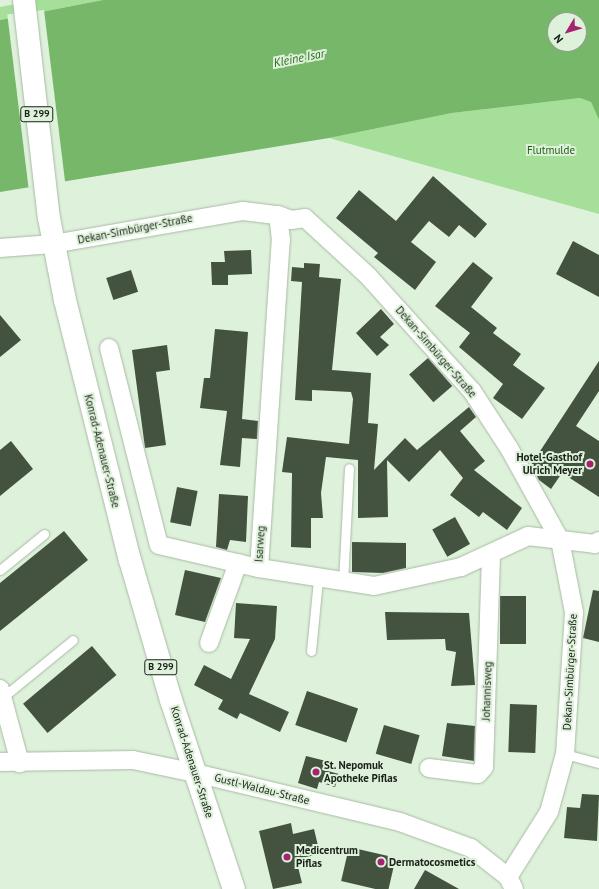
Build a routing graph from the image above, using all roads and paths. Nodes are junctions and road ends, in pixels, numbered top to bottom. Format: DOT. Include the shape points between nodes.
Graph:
graph roads {
  1 [pos="24,0"];
  2 [pos="278,215"];
  3 [pos="52,235"];
  4 [pos="0,248"];
  5 [pos="108,348"];
  6 [pos="349,468"];
  7 [pos="44,534"];
  8 [pos="560,540"];
  9 [pos="599,541"];
  10 [pos="490,556"];
  11 [pos="238,563"];
  12 [pos="259,568"];
  13 [pos="0,570"];
  14 [pos="318,579"];
  15 [pos="343,582"];
  16 [pos="73,640"];
  17 [pos="209,643"];
  18 [pos="311,651"];
  19 [pos="1,693"];
  20 [pos="565,754"];
  21 [pos="0,762"];
  22 [pos="20,763"];
  23 [pos="599,763"];
  24 [pos="429,768"];
  25 [pos="195,772"];
  26 [pos="511,883"];
  27 [pos="234,889"];
  1 -- 3 [label="main road, Konrad-Adenauer-Straße / B 299"];
  2 -- 3 [label="street, Dekan-Simbürger-Straße" via="243,211"];
  2 -- 8 [label="street, Dekan-Simbürger-Straße" via="291,220 304,218 368,276 472,391 509,448"];
  2 -- 12 [label="street, Isarweg" via="281,240"];
  3 -- 4 [label="street, Dekan-Simbürger-Straße"];
  3 -- 25 [label="main road, Konrad-Adenauer-Straße / B 299" via="108,478 171,700"];
  5 -- 11 [label="street, Isarweg" via="159,545"];
  6 -- 15 [label="lane"];
  7 -- 13 [label="lane"];
  8 -- 9 [label="street" via="595,544"];
  8 -- 10 [label="street" via="528,536"];
  8 -- 20 [label="street, Dekan-Simbürger-Straße" via="574,612"];
  10 -- 15 [label="street" via="461,567 374,586"];
  10 -- 24 [label="street, Johannisweg" via="484,767 478,774"];
  11 -- 12 [label="street, Isarweg"];
  11 -- 17 [label="street"];
  12 -- 14 [label="street"];
  14 -- 15 [label="street"];
  14 -- 18 [label="lane"];
  16 -- 19 [label="lane"];
  19 -- 22 [label="street"];
  20 -- 23 [label="lane"];
  20 -- 26 [label="street, Dekan-Simbürger-Straße" via="549,812"];
  21 -- 22 [label="street, Gustl-Waldau-Straße"];
  22 -- 25 [label="street, Gustl-Waldau-Straße" via="133,760"];
  25 -- 26 [label="street, Gustl-Waldau-Straße" via="400,822 472,848"];
  25 -- 27 [label="main road, Konrad-Adenauer-Straße / B 299"];
}
